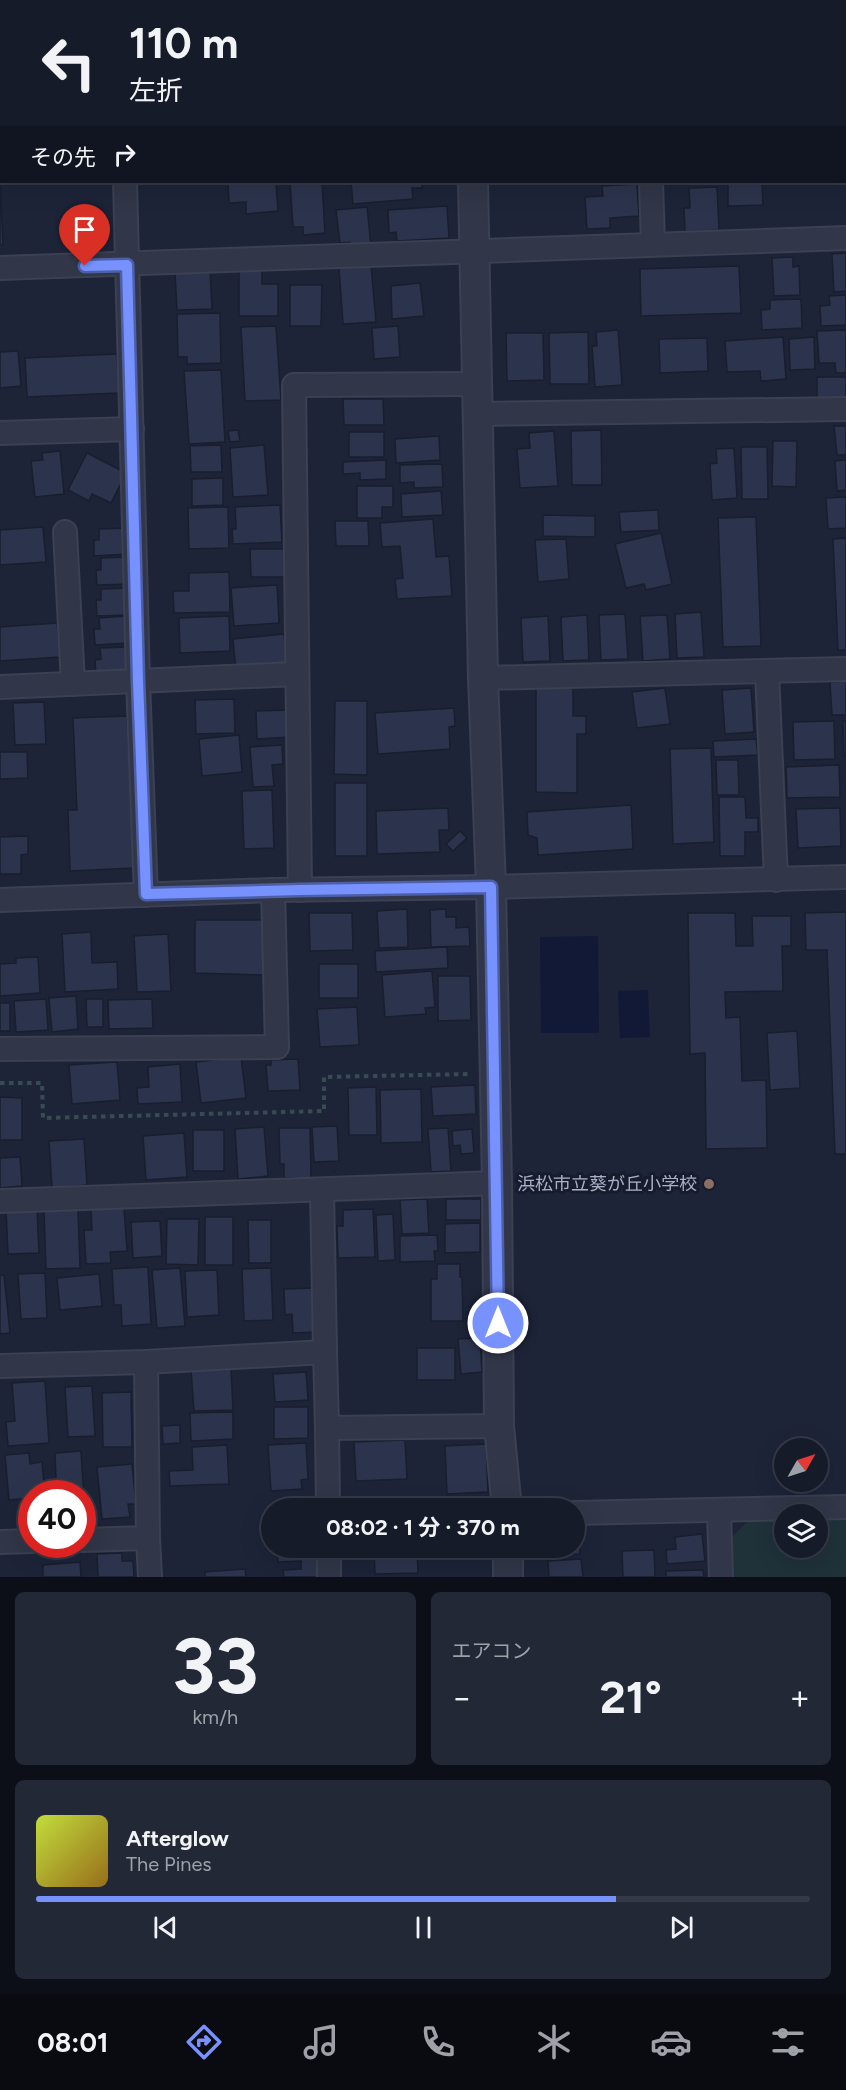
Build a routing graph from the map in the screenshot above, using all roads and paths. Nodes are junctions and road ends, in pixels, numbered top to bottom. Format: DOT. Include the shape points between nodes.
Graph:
graph roads {
  1 [pos="125,183"];
  2 [pos="472,183"];
  3 [pos="651,183"];
  4 [pos="846,238"];
  5 [pos="653,244"];
  6 [pos="475,251"];
  7 [pos="127,265"];
  8 [pos="0,268"];
  9 [pos="477,384"];
  10 [pos="846,409"];
  11 [pos="479,414"];
  12 [pos="132,429"];
  13 [pos="0,433"];
  14 [pos="65,532"];
  15 [pos="846,669"];
  16 [pos="767,671"];
  17 [pos="297,674"];
  18 [pos="483,678"];
  19 [pos="138,680"];
  20 [pos="74,684"];
  21 [pos="0,687"];
  22 [pos="846,877"];
  23 [pos="776,880"];
  24 [pos="491,887"];
  25 [pos="273,890"];
  26 [pos="300,890"];
  27 [pos="146,894"];
  28 [pos="0,900"];
  29 [pos="0,1049"];
  30 [pos="480,1074"];
  31 [pos="0,1083"];
  32 [pos="497,1183"];
  33 [pos="322,1190"];
  34 [pos="0,1201"];
  35 [pos="325,1352"];
  36 [pos="146,1362"];
  37 [pos="0,1366"];
  38 [pos="499,1426"];
  39 [pos="327,1428"];
  40 [pos="328,1498"];
  41 [pos="506,1498"];
  42 [pos="846,1507"];
  43 [pos="719,1511"];
  44 [pos="585,1513"];
  45 [pos="148,1538"];
  46 [pos="96,1540"];
  47 [pos="0,1542"];
  48 [pos="18,1542"];
  49 [pos="329,1558"];
  50 [pos="508,1558"];
  51 [pos="150,1577"];
  52 [pos="329,1577"];
  53 [pos="508,1577"];
  54 [pos="721,1577"];
  1 -- 7 [label="street"];
  2 -- 6 [label="street"];
  3 -- 5 [label="street"];
  4 -- 5 [label="street"];
  5 -- 6 [label="street"];
  6 -- 7 [label="street"];
  6 -- 9 [label="street"];
  7 -- 8 [label="street"];
  7 -- 12 [label="street"];
  9 -- 11 [label="street"];
  9 -- 17 [label="street" via="294,385"];
  10 -- 11 [label="street"];
  11 -- 18 [label="street"];
  12 -- 13 [label="street"];
  12 -- 19 [label="street"];
  14 -- 20 [label="street"];
  15 -- 16 [label="street"];
  16 -- 18 [label="street"];
  16 -- 23 [label="street"];
  17 -- 19 [label="street"];
  17 -- 26 [label="street"];
  18 -- 24 [label="street"];
  19 -- 20 [label="street"];
  19 -- 27 [label="street"];
  20 -- 21 [label="street"];
  22 -- 23 [label="street"];
  23 -- 24 [label="street"];
  24 -- 26 [label="street"];
  24 -- 32 [label="street"];
  25 -- 26 [label="street"];
  25 -- 27 [label="street"];
  25 -- 29 [label="street" via="277,1047"];
  27 -- 28 [label="street"];
  30 -- 31 [label="path" via="324,1077 324,1111 43,1118 42,1083"];
  32 -- 33 [label="street"];
  32 -- 38 [label="street"];
  33 -- 34 [label="street"];
  33 -- 35 [label="street"];
  35 -- 36 [label="street"];
  35 -- 39 [label="street"];
  36 -- 37 [label="street"];
  36 -- 45 [label="street"];
  38 -- 39 [label="street"];
  38 -- 41 [label="street"];
  39 -- 40 [label="street"];
  42 -- 43 [label="street"];
  43 -- 44 [label="street"];
  43 -- 54 [label="street"];
  45 -- 46 [label="street"];
  45 -- 51 [label="street"];
  47 -- 48 [label="street"];
  49 -- 52 [label="street"];
  50 -- 53 [label="street"];
}
